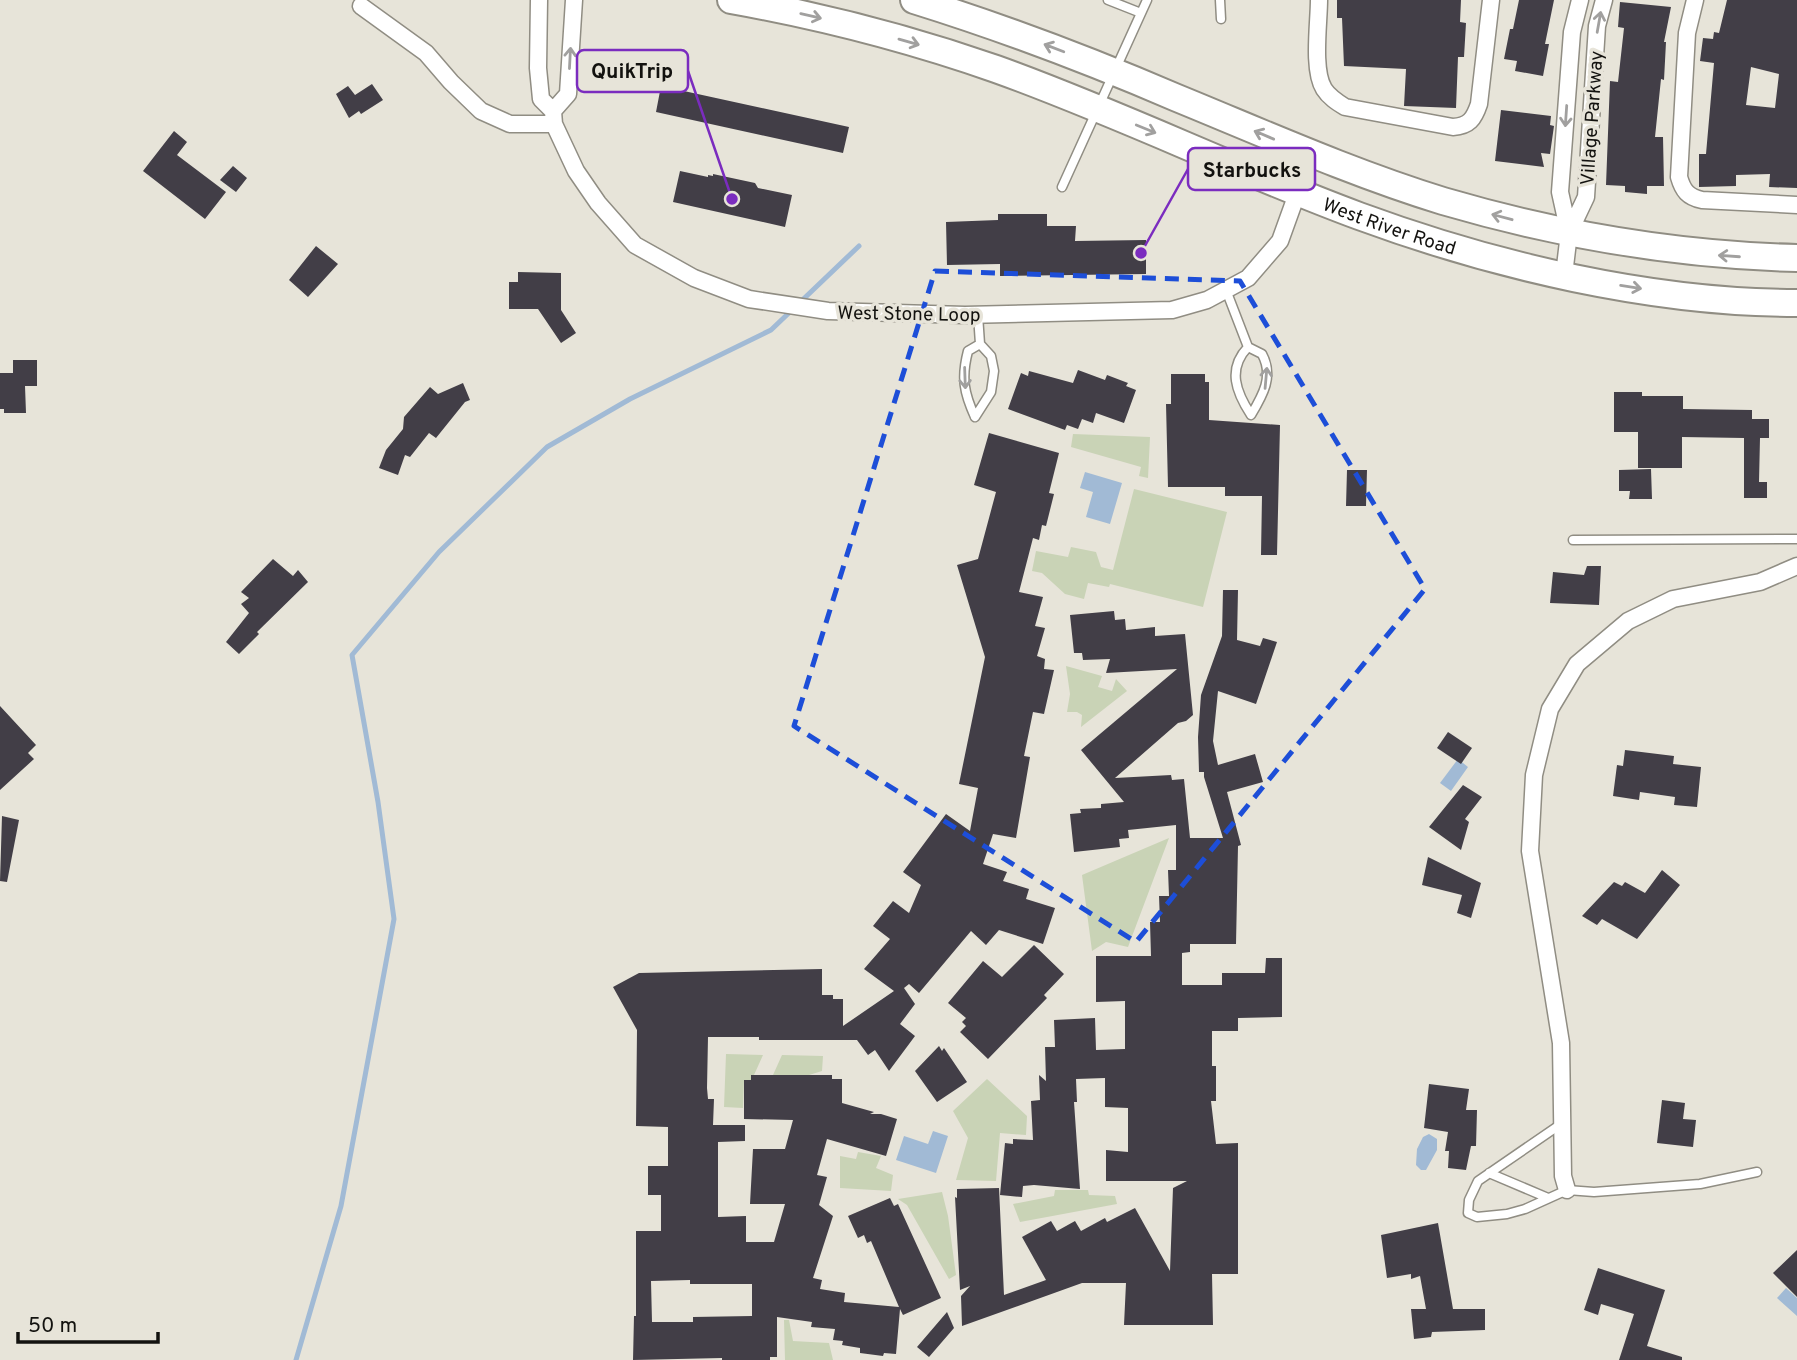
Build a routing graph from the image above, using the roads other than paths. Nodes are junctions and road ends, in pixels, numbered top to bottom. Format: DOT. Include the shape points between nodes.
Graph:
graph roads {
  1 [pos="539,0"];
  2 [pos="574,0"];
  3 [pos="731,0"];
  4 [pos="914,0"];
  5 [pos="1108,0"];
  6 [pos="1147,0"];
  7 [pos="1220,0"];
  8 [pos="1319,0"];
  9 [pos="1490,0"];
  10 [pos="1580,0"];
  11 [pos="1604,0"];
  12 [pos="1695,0"];
  13 [pos="361,6"];
  14 [pos="1140,13"];
  15 [pos="1221,19"];
  16 [pos="1113,72"];
  17 [pos="1097,109"];
  18 [pos="553,118"];
  19 [pos="1062,187"];
  20 [pos="1297,191"];
  21 [pos="1797,205"];
  22 [pos="1569,233"];
  23 [pos="1797,258"];
  24 [pos="1564,275"];
  25 [pos="1226,290"];
  26 [pos="1797,303"];
  27 [pos="978,315"];
  28 [pos="980,344"];
  29 [pos="1248,347"];
  30 [pos="1797,539"];
  31 [pos="1573,540"];
  32 [pos="1797,566"];
  33 [pos="1563,1123"];
  34 [pos="1757,1172"];
  35 [pos="1489,1173"];
  36 [pos="1567,1189"];
  37 [pos="1548,1198"];
  1 -- 18 [label="street, West Stone Loop" via="541,99"];
  18 -- 2 [label="street, one-way" via="568,94"];
  3 -- 17 [label="main road, West River Road, one-way" via="844,24 962,58"];
  16 -- 4 [label="main road, West River Road, one-way"];
  5 -- 14 [label="lane"];
  6 -- 14 [label="lane"];
  7 -- 15 [label="lane"];
  8 -- 9 [label="street" via="1319,74 1333,99 1345,107 1444,126 1462,126 1475,118"];
  10 -- 22 [label="street, Village Parkway, one-way" via="1572,32 1560,192"];
  22 -- 11 [label="street, Village Parkway, one-way" via="1586,197 1597,26"];
  12 -- 21 [label="street" via="1687,33 1682,187 1702,200"];
  13 -- 18 [label="street" via="426,53 481,111 510,124"];
  14 -- 16 [label="lane"];
  16 -- 17 [label="lane"];
  22 -- 16 [label="main road, West River Road, one-way" via="1395,184"];
  17 -- 19 [label="lane"];
  17 -- 20 [label="main road, West River Road, one-way"];
  18 -- 27 [label="street, West Stone Loop" via="576,171 635,245 694,278 749,299 828,311"];
  20 -- 24 [label="main road, West River Road" via="1439,243"];
  20 -- 25 [label="street, West Stone Loop" via="1280,241 1248,278"];
  23 -- 22 [label="main road, West River Road, one-way" via="1669,250"];
  22 -- 24 [label="street, Village Parkway"];
  24 -- 26 [label="main road, West River Road, one-way" via="1682,295"];
  25 -- 27 [label="street, West Stone Loop" via="1172,310"];
  25 -- 29 [label="lane"];
  27 -- 28 [label="lane"];
  28 -- 28 [label="lane, one-way" via="968,351 963,370 965,396 975,417 991,392 994,371 991,356"];
  29 -- 29 [label="lane, one-way" via="1239,356 1236,372 1238,395 1251,415 1268,372 1262,354"];
  30 -- 31 [label="lane"];
  32 -- 33 [label="street" via="1760,582 1673,599 1628,621 1577,664 1550,709 1534,775 1530,851 1561,1043"];
  33 -- 35 [label="lane"];
  33 -- 36 [label="street"];
  34 -- 36 [label="lane" via="1700,1184 1594,1192"];
  35 -- 37 [label="lane"];
  35 -- 37 [label="lane" via="1478,1181 1468,1200 1468,1213 1478,1217 1507,1213"];
  36 -- 37 [label="lane"];
}
